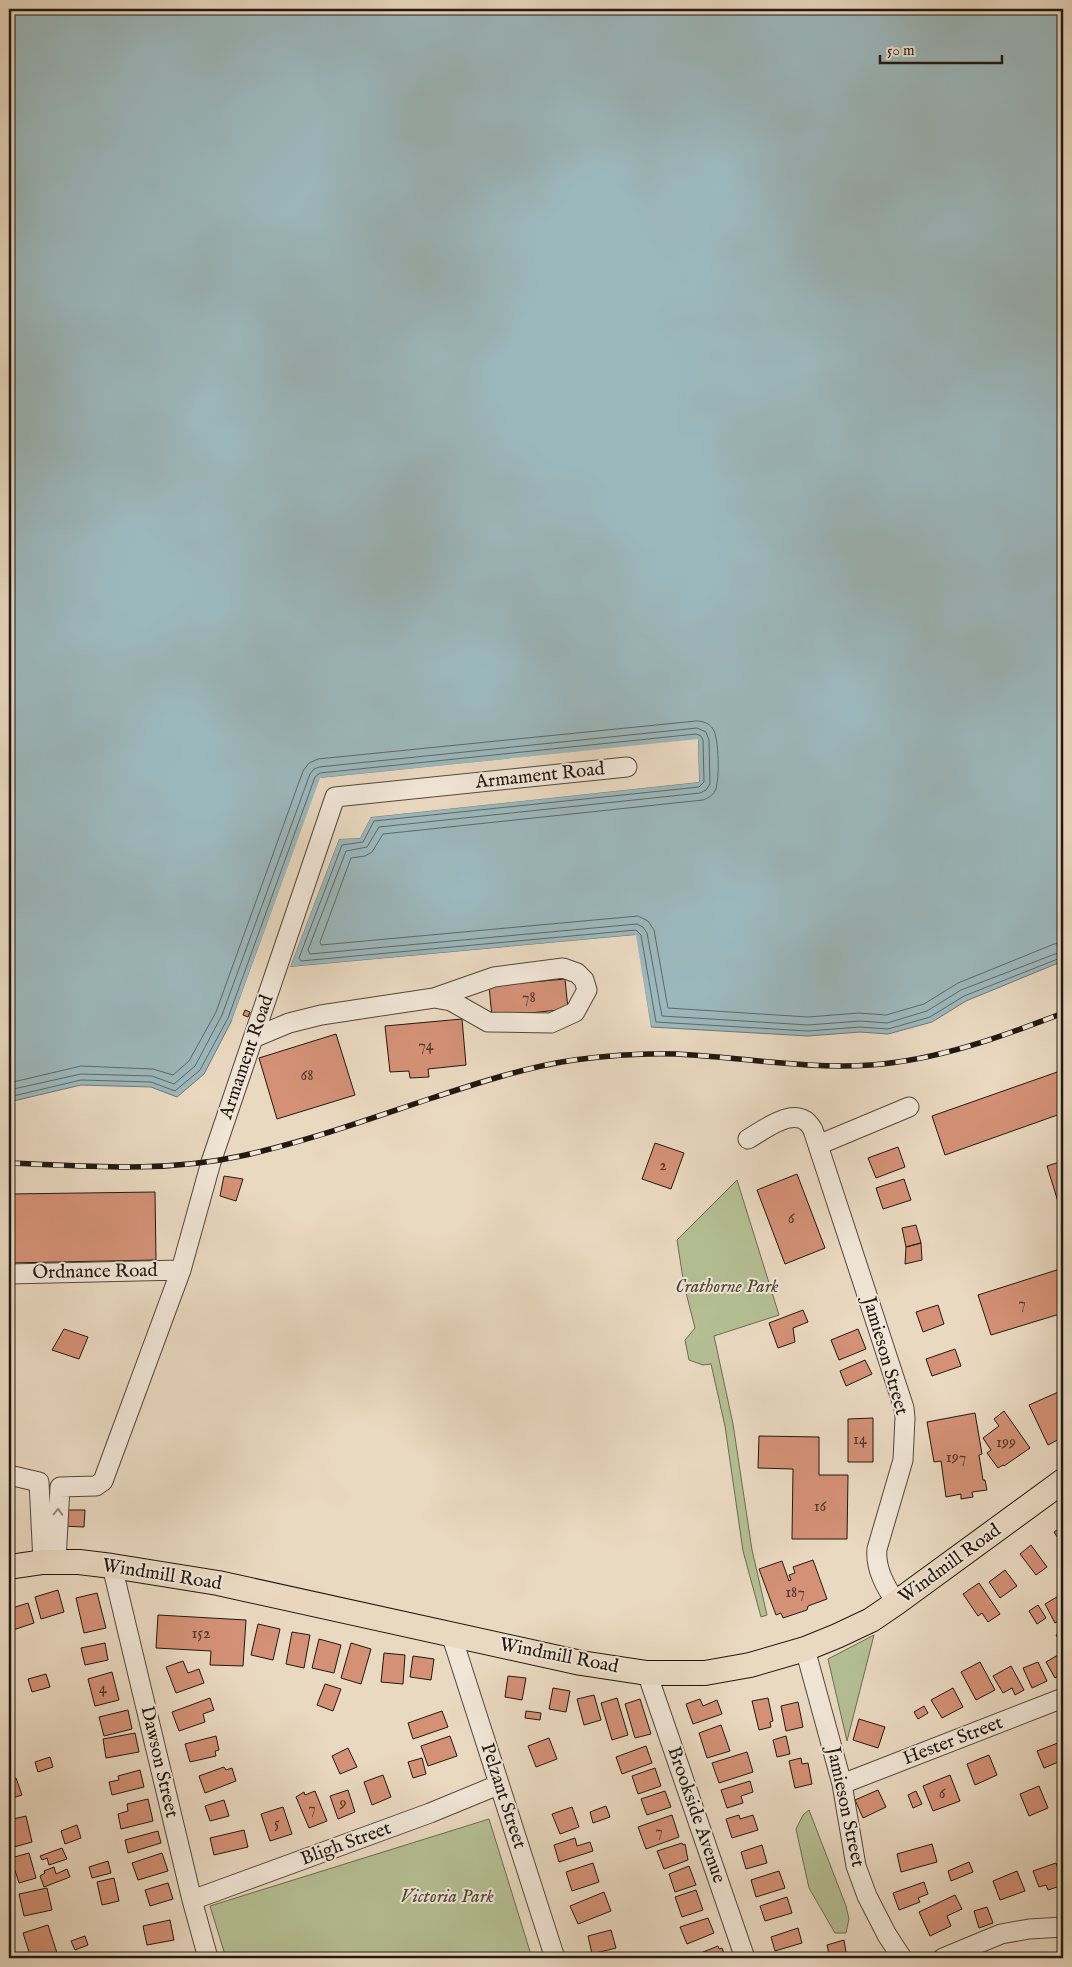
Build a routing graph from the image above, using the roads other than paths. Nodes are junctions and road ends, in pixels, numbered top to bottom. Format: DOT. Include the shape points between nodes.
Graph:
graph roads {
  1 [pos="627,767"];
  2 [pos="434,998"];
  3 [pos="253,1038"];
  4 [pos="909,1107"];
  5 [pos="748,1139"];
  6 [pos="817,1142"];
  7 [pos="181,1270"];
  8 [pos="9,1274"];
  9 [pos="9,1475"];
  10 [pos="1063,1481"];
  11 [pos="38,1482"];
  12 [pos="60,1487"];
  13 [pos="50,1561"];
  14 [pos="112,1566"];
  15 [pos="9,1567"];
  16 [pos="896,1603"];
  17 [pos="451,1634"];
  18 [pos="805,1649"];
  19 [pos="647,1673"];
  20 [pos="1063,1698"];
  21 [pos="842,1784"];
  22 [pos="498,1785"];
  23 [pos="192,1900"];
  24 [pos="1063,1927"];
  25 [pos="208,1958"];
  26 [pos="556,1958"];
  27 [pos="745,1958"];
  28 [pos="902,1958"];
  29 [pos="943,1958"];
  1 -- 3 [label="street, Armament Road" via="335,798"];
  2 -- 2 [label="street" via="494,977 563,968 577,973 587,990 575,1012 551,1023 488,1022 451,1001"];
  2 -- 3 [label="street" via="321,1015 289,1023"];
  3 -- 7 [label="street, Armament Road" via="211,1162"];
  4 -- 6 [label="street"];
  5 -- 6 [label="street, Jamieson Street" via="781,1120 800,1117 809,1122"];
  6 -- 16 [label="street, Jamieson Street" via="906,1418 903,1460 876,1560"];
  7 -- 8 [label="street, Ordnance Road"];
  7 -- 12 [label="street, Armament Road" via="103,1480 96,1486"];
  9 -- 11 [label="street"];
  10 -- 16 [label="main road, Windmill Road"];
  11 -- 12 [label="street, Armament Road"];
  11 -- 13 [label="street"];
  13 -- 12 [label="street, one-way"];
  13 -- 14 [label="main road, Windmill Road"];
  13 -- 15 [label="main road, Windmill Road"];
  14 -- 17 [label="main road, Windmill Road" via="218,1583"];
  14 -- 23 [label="street, Dawson Street"];
  16 -- 18 [label="main road, Windmill Road" via="871,1620"];
  17 -- 19 [label="main road, Windmill Road" via="582,1663"];
  17 -- 22 [label="street, Pelzant Street"];
  18 -- 19 [label="main road, Windmill Road" via="705,1674"];
  18 -- 21 [label="street, Jamieson Street"];
  19 -- 27 [label="street, Brookside Avenue"];
  20 -- 21 [label="street, Hester Street"];
  21 -- 28 [label="street, Jamieson Street" via="861,1881"];
  22 -- 23 [label="street, Bligh Street"];
  22 -- 26 [label="street, Pelzant Street"];
  23 -- 25 [label="street, Dawson Street"];
  24 -- 29 [label="street" via="1001,1934"];
}
